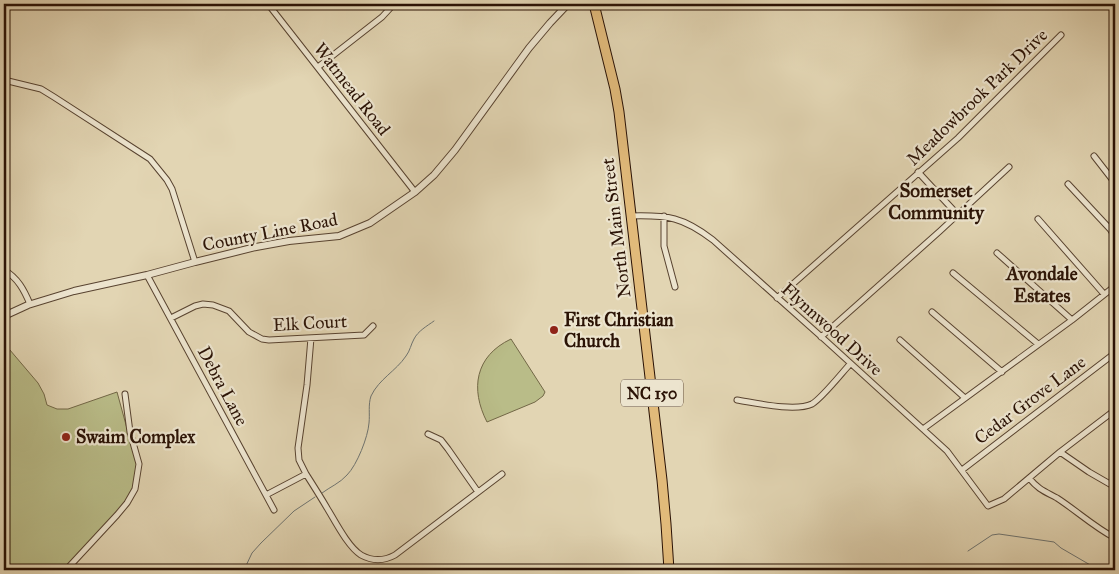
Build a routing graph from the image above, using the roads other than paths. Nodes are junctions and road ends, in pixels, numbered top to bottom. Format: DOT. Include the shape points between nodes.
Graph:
graph roads {
  1 [pos="268,4"];
  2 [pos="394,4"];
  3 [pos="568,4"];
  4 [pos="594,4"];
  5 [pos="1061,35"];
  6 [pos="318,68"];
  7 [pos="4,80"];
  8 [pos="1094,156"];
  9 [pos="1009,167"];
  10 [pos="918,172"];
  11 [pos="1115,183"];
  12 [pos="1068,184"];
  13 [pos="415,192"];
  14 [pos="958,215"];
  15 [pos="631,216"];
  16 [pos="664,216"];
  17 [pos="1038,219"];
  18 [pos="1115,237"];
  19 [pos="997,253"];
  20 [pos="195,262"];
  21 [pos="4,270"];
  22 [pos="953,273"];
  23 [pos="147,275"];
  24 [pos="1115,286"];
  25 [pos="675,288"];
  26 [pos="1104,294"];
  27 [pos="777,298"];
  28 [pos="30,304"];
  29 [pos="932,312"];
  30 [pos="4,316"];
  31 [pos="171,318"];
  32 [pos="1072,320"];
  33 [pos="373,326"];
  34 [pos="821,337"];
  35 [pos="311,338"];
  36 [pos="900,340"];
  37 [pos="1038,344"];
  38 [pos="1115,352"];
  39 [pos="850,364"];
  40 [pos="1002,372"];
  41 [pos="125,394"];
  42 [pos="965,398"];
  43 [pos="737,400"];
  44 [pos="1115,410"];
  45 [pos="1110,414"];
  46 [pos="1115,418"];
  47 [pos="923,429"];
  48 [pos="428,434"];
  49 [pos="1060,452"];
  50 [pos="962,470"];
  51 [pos="306,474"];
  52 [pos="502,474"];
  53 [pos="1029,478"];
  54 [pos="1115,487"];
  55 [pos="478,492"];
  56 [pos="266,495"];
  57 [pos="274,510"];
  58 [pos="1115,538"];
  59 [pos="66,570"];
  60 [pos="669,570"];
  1 -- 6 [label="street, Watmead Road"];
  2 -- 6 [label="street"];
  3 -- 13 [label="street, County Line Road" via="529,48 445,163"];
  4 -- 15 [label="main road, North Main Street / NC 150" via="617,100"];
  5 -- 10 [label="street, Meadowbrook Park Drive" via="958,138"];
  6 -- 13 [label="street, Watmead Road"];
  7 -- 20 [label="street" via="54,96 150,159 172,189"];
  8 -- 11 [label="street"];
  9 -- 14 [label="street"];
  10 -- 14 [label="street"];
  10 -- 27 [label="street, Meadowbrook Park Drive"];
  12 -- 18 [label="street"];
  13 -- 20 [label="street, County Line Road" via="370,223 339,236 289,241"];
  14 -- 34 [label="street"];
  15 -- 16 [label="street, Flynnwood Drive"];
  15 -- 60 [label="main road, North Main Street / NC 150" via="662,480"];
  16 -- 25 [label="street" via="664,246"];
  16 -- 27 [label="street, Flynnwood Drive" via="686,222 702,232"];
  17 -- 26 [label="street"];
  19 -- 32 [label="street"];
  20 -- 23 [label="street, County Line Road"];
  21 -- 28 [label="street" via="20,284"];
  22 -- 37 [label="street"];
  23 -- 28 [label="street, County Line Road"];
  23 -- 31 [label="street, Debra Lane"];
  24 -- 26 [label="street"];
  26 -- 32 [label="street"];
  27 -- 34 [label="street, Flynnwood Drive"];
  28 -- 30 [label="street, County Line Road"];
  29 -- 40 [label="street"];
  31 -- 35 [label="street, Elk Court" via="196,306 213,305 229,311 249,332 262,339"];
  31 -- 56 [label="street, Debra Lane"];
  32 -- 37 [label="street"];
  33 -- 35 [label="street, Elk Court" via="364,334"];
  34 -- 39 [label="street, Flynnwood Drive"];
  35 -- 51 [label="street" via="298,448 299,460"];
  36 -- 42 [label="street"];
  37 -- 40 [label="street"];
  38 -- 50 [label="street, Cedar Grove Lane"];
  39 -- 43 [label="street" via="817,400 806,406 782,407"];
  39 -- 47 [label="street, Flynnwood Drive"];
  40 -- 42 [label="street"];
  41 -- 59 [label="street" via="130,432 139,464 135,489 117,515"];
  42 -- 47 [label="street"];
  44 -- 45 [label="street"];
  45 -- 46 [label="street"];
  45 -- 49 [label="street"];
  47 -- 50 [label="street, Flynnwood Drive"];
  48 -- 55 [label="street" via="441,440"];
  49 -- 53 [label="street"];
  49 -- 54 [label="street"];
  50 -- 53 [label="street, Flynnwood Drive" via="988,506 1004,500"];
  51 -- 55 [label="street" via="339,529 360,554 371,559 381,560 395,555"];
  51 -- 56 [label="street"];
  52 -- 55 [label="street"];
  53 -- 58 [label="street" via="1039,489"];
  56 -- 57 [label="street, Debra Lane"];
}
